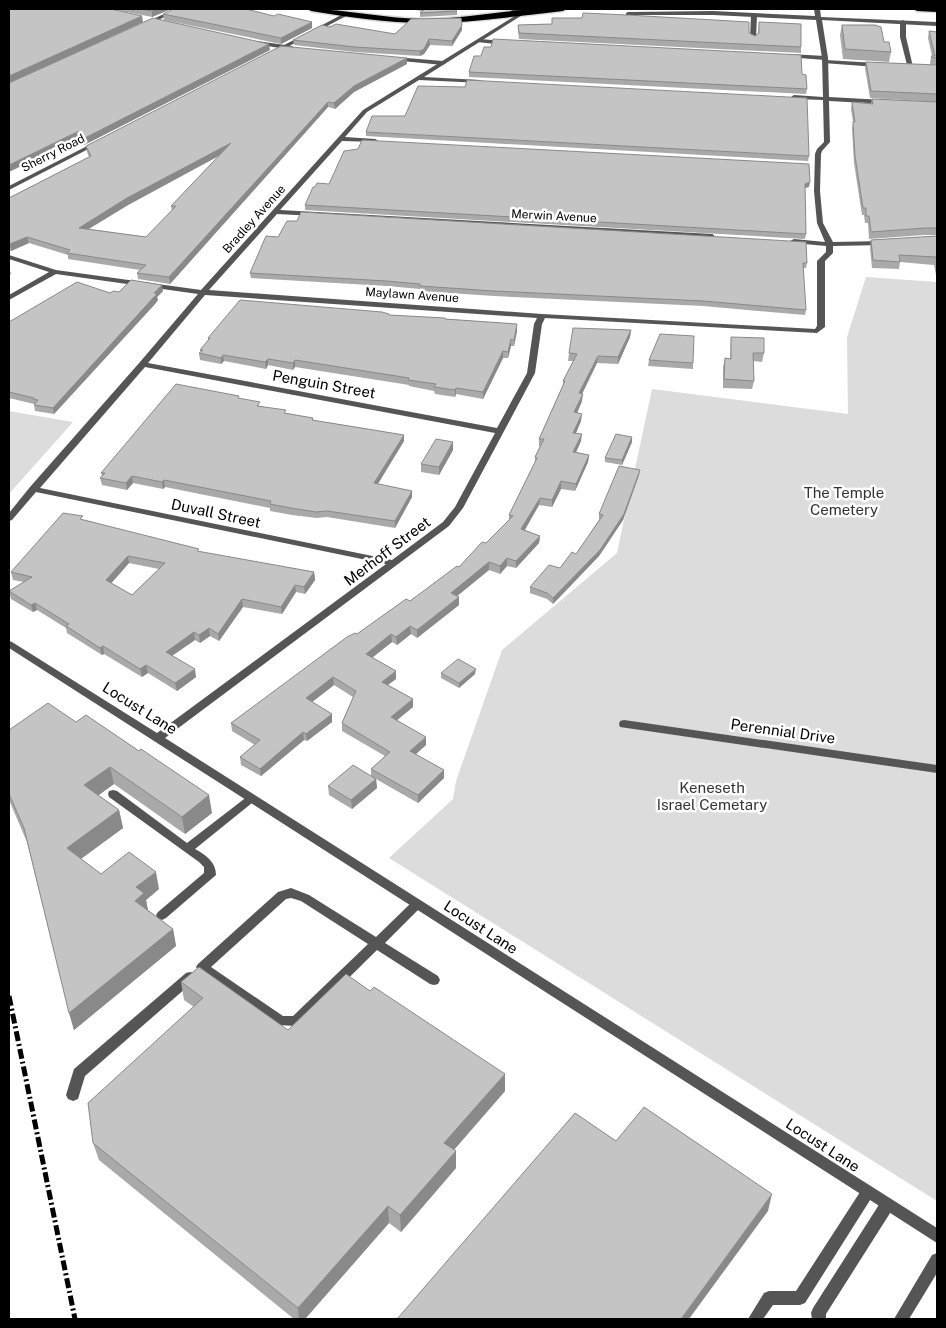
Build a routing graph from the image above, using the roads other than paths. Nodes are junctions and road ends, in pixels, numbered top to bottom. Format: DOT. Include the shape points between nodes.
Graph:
graph roads {
  1 [pos="179,9"];
  2 [pos="311,9"];
  3 [pos="510,9"];
  4 [pos="564,9"];
  5 [pos="817,9"];
  6 [pos="917,9"];
  7 [pos="937,10"];
  8 [pos="526,11"];
  9 [pos="347,14"];
  10 [pos="628,14"];
  11 [pos="754,15"];
  12 [pos="138,18"];
  13 [pos="818,18"];
  14 [pos="151,21"];
  15 [pos="903,22"];
  16 [pos="160,23"];
  17 [pos="937,24"];
  18 [pos="143,25"];
  19 [pos="753,39"];
  20 [pos="246,41"];
  21 [pos="479,41"];
  22 [pos="511,43"];
  23 [pos="283,47"];
  24 [pos="302,49"];
  25 [pos="268,55"];
  26 [pos="786,56"];
  27 [pos="388,58"];
  28 [pos="825,60"];
  29 [pos="443,63"];
  30 [pos="881,65"];
  31 [pos="891,66"];
  32 [pos="910,67"];
  33 [pos="919,67"];
  34 [pos="418,78"];
  35 [pos="483,82"];
  36 [pos="786,97"];
  37 [pos="826,99"];
  38 [pos="890,102"];
  39 [pos="106,138"];
  40 [pos="341,139"];
  41 [pos="380,141"];
  42 [pos="9,188"];
  43 [pos="277,212"];
  44 [pos="724,237"];
  45 [pos="783,240"];
  46 [pos="892,242"];
  47 [pos="830,244"];
  48 [pos="9,257"];
  49 [pos="55,272"];
  50 [pos="203,293"];
  51 [pos="9,298"];
  52 [pos="542,316"];
  53 [pos="143,364"];
  54 [pos="500,431"];
  55 [pos="33,489"];
  56 [pos="9,518"];
  57 [pos="394,563"];
  58 [pos="9,644"];
  59 [pos="624,724"];
  60 [pos="158,738"];
  61 [pos="937,769"];
  62 [pos="113,794"];
  63 [pos="252,800"];
  64 [pos="187,849"];
  65 [pos="416,904"];
  66 [pos="162,916"];
  67 [pos="376,944"];
  68 [pos="202,967"];
  69 [pos="434,980"];
  70 [pos="73,1095"];
  71 [pos="867,1192"];
  72 [pos="887,1205"];
  73 [pos="937,1236"];
  74 [pos="937,1260"];
  75 [pos="755,1319"];
  76 [pos="819,1319"];
  77 [pos="902,1319"];
  1 -- 14 [label="street"];
  2 -- 9 [label="main road"];
  3 -- 8 [label="street"];
  4 -- 8 [label="main road"];
  5 -- 13 [label="street"];
  6 -- 7 [label="main road"];
  8 -- 9 [label="main road" via="426,21"];
  8 -- 21 [label="street, Bradley Avenue"];
  9 -- 23 [label="street"];
  10 -- 11 [label="street"];
  11 -- 13 [label="street"];
  11 -- 19 [label="street"];
  12 -- 14 [label="street"];
  13 -- 15 [label="street"];
  13 -- 28 [label="street"];
  14 -- 16 [label="street"];
  14 -- 18 [label="street"];
  15 -- 17 [label="street"];
  15 -- 32 [label="street"];
  20 -- 23 [label="street"];
  21 -- 22 [label="street"];
  21 -- 29 [label="street, Bradley Avenue"];
  23 -- 24 [label="street"];
  23 -- 25 [label="street"];
  26 -- 28 [label="street"];
  27 -- 29 [label="street"];
  28 -- 30 [label="street"];
  28 -- 37 [label="street"];
  29 -- 34 [label="street, Bradley Avenue"];
  31 -- 32 [label="street"];
  32 -- 33 [label="street"];
  34 -- 35 [label="street"];
  34 -- 40 [label="street, Bradley Avenue" via="365,111"];
  36 -- 37 [label="street"];
  37 -- 38 [label="street"];
  37 -- 47 [label="street" via="826,142 819,150 814,165 820,222"];
  39 -- 42 [label="street, Sherry Road"];
  40 -- 41 [label="street"];
  40 -- 43 [label="street, Bradley Avenue"];
  43 -- 44 [label="street, Merwin Avenue"];
  43 -- 50 [label="street, Bradley Avenue"];
  45 -- 47 [label="street"];
  46 -- 47 [label="street"];
  47 -- 52 [label="street, Maylawn Avenue" via="829,253 821,261 821,327 817,331"];
  48 -- 49 [label="street, Maylawn Avenue"];
  49 -- 50 [label="street, Maylawn Avenue"];
  49 -- 51 [label="street"];
  50 -- 52 [label="street, Maylawn Avenue"];
  50 -- 53 [label="street, Bradley Avenue"];
  52 -- 54 [label="street, Merhoff Street" via="531,373"];
  53 -- 54 [label="street, Penguin Street"];
  53 -- 55 [label="street, Bradley Avenue"];
  54 -- 57 [label="street, Merhoff Street" via="459,508 446,524"];
  55 -- 56 [label="street"];
  55 -- 57 [label="street, Duvall Street"];
  57 -- 60 [label="street, Merhoff Street"];
  58 -- 60 [label="street, Locust Lane"];
  59 -- 61 [label="street, Perennial Drive"];
  60 -- 63 [label="street, Locust Lane"];
  62 -- 64 [label="street"];
  63 -- 64 [label="street"];
  63 -- 65 [label="street, Locust Lane"];
  64 -- 66 [label="street" via="208,863 210,875"];
  65 -- 67 [label="street"];
  65 -- 71 [label="street, Locust Lane"];
  67 -- 68 [label="street" via="306,898 286,893"];
  67 -- 68 [label="street" via="296,1021 290,1022 281,1020"];
  67 -- 69 [label="street"];
  68 -- 70 [label="street" via="79,1073"];
  71 -- 72 [label="street, Locust Lane"];
  71 -- 75 [label="street" via="800,1298 769,1298"];
  72 -- 73 [label="street, Locust Lane"];
  72 -- 76 [label="street" via="818,1312"];
  74 -- 77 [label="street"];
}
